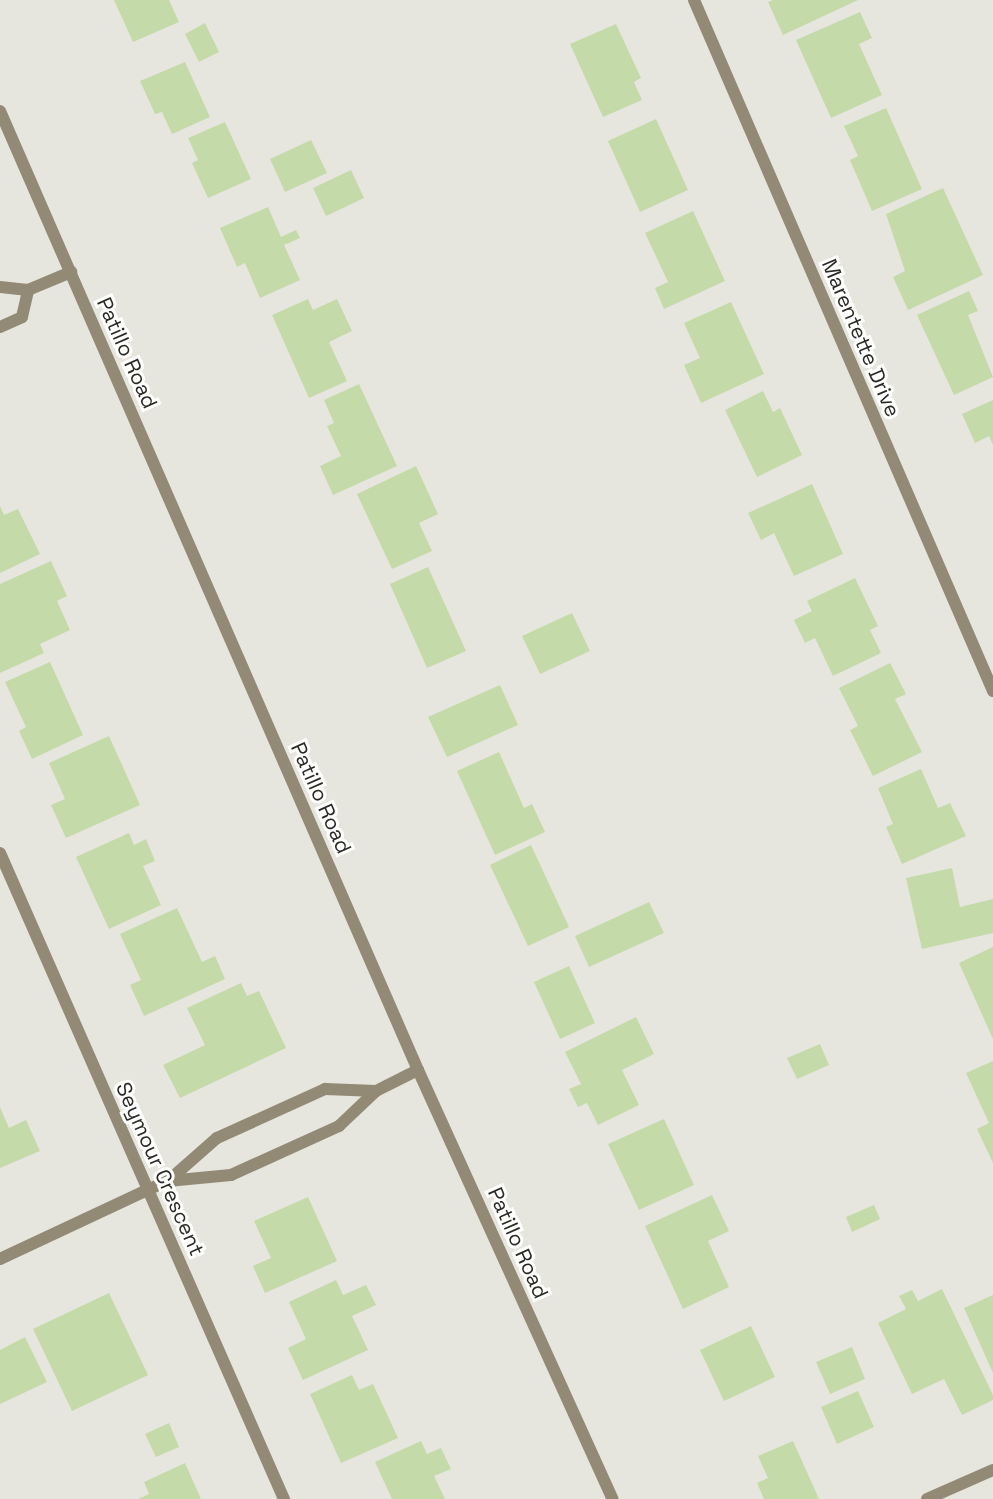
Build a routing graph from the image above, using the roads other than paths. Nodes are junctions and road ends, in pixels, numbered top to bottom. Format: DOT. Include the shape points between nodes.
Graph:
graph roads {
  1 [pos="694,0"];
  2 [pos="0,111"];
  3 [pos="71,272"];
  4 [pos="0,287"];
  5 [pos="28,290"];
  6 [pos="0,327"];
  7 [pos="993,691"];
  8 [pos="0,854"];
  9 [pos="418,1070"];
  10 [pos="376,1091"];
  11 [pos="168,1182"];
  12 [pos="147,1190"];
  13 [pos="0,1259"];
  14 [pos="993,1470"];
  15 [pos="284,1499"];
  16 [pos="613,1499"];
  17 [pos="927,1499"];
  1 -- 7 [label="street, Marentette Drive"];
  2 -- 3 [label="street, Patillo Road"];
  3 -- 5 [label="street"];
  3 -- 9 [label="street, Patillo Road"];
  4 -- 5 [label="street"];
  5 -- 6 [label="street" via="22,317"];
  8 -- 12 [label="street, Seymour Crescent"];
  9 -- 10 [label="street"];
  9 -- 16 [label="street, Patillo Road"];
  10 -- 11 [label="street" via="339,1126 231,1174"];
  10 -- 11 [label="street" via="325,1089 217,1138"];
  11 -- 12 [label="street"];
  12 -- 13 [label="street"];
  12 -- 15 [label="street, Seymour Crescent"];
  14 -- 17 [label="street"];
}
